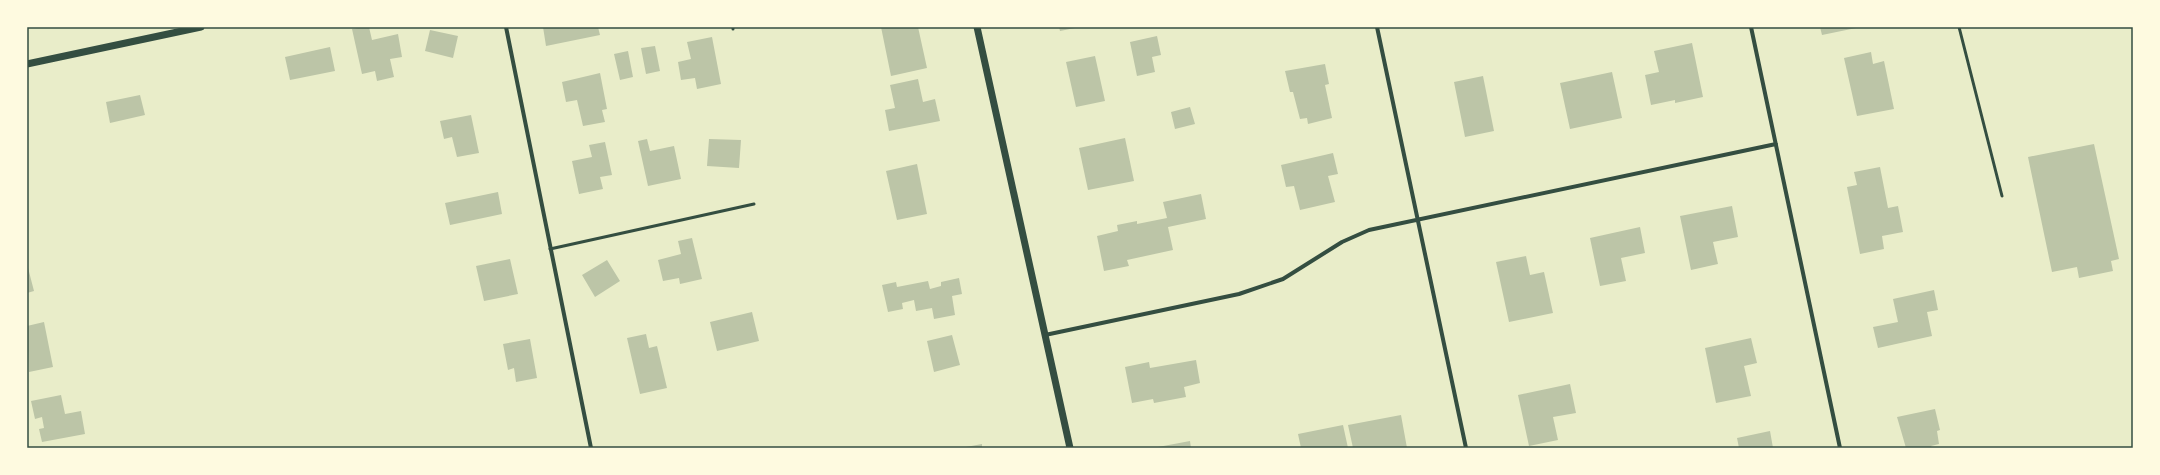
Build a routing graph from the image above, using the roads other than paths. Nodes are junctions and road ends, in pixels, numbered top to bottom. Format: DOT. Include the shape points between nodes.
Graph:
graph roads {
  1 [pos="201,27"];
  2 [pos="506,27"];
  3 [pos="977,27"];
  4 [pos="1377,27"];
  5 [pos="1752,27"];
  6 [pos="1958,27"];
  7 [pos="27,64"];
  8 [pos="1776,144"];
  9 [pos="2002,196"];
  10 [pos="754,204"];
  11 [pos="1418,219"];
  12 [pos="550,249"];
  13 [pos="1045,335"];
  14 [pos="591,448"];
  15 [pos="1070,448"];
  16 [pos="1466,448"];
  17 [pos="1840,448"];
  1 -- 7 [label="street"];
  2 -- 12 [label="street"];
  3 -- 13 [label="street"];
  4 -- 11 [label="street"];
  5 -- 8 [label="street"];
  6 -- 9 [label="lane"];
  8 -- 11 [label="street"];
  8 -- 17 [label="street"];
  10 -- 12 [label="lane"];
  11 -- 13 [label="street" via="1369,230 1342,242 1283,280 1239,294"];
  11 -- 16 [label="street"];
  12 -- 14 [label="street"];
  13 -- 15 [label="street"];
}
